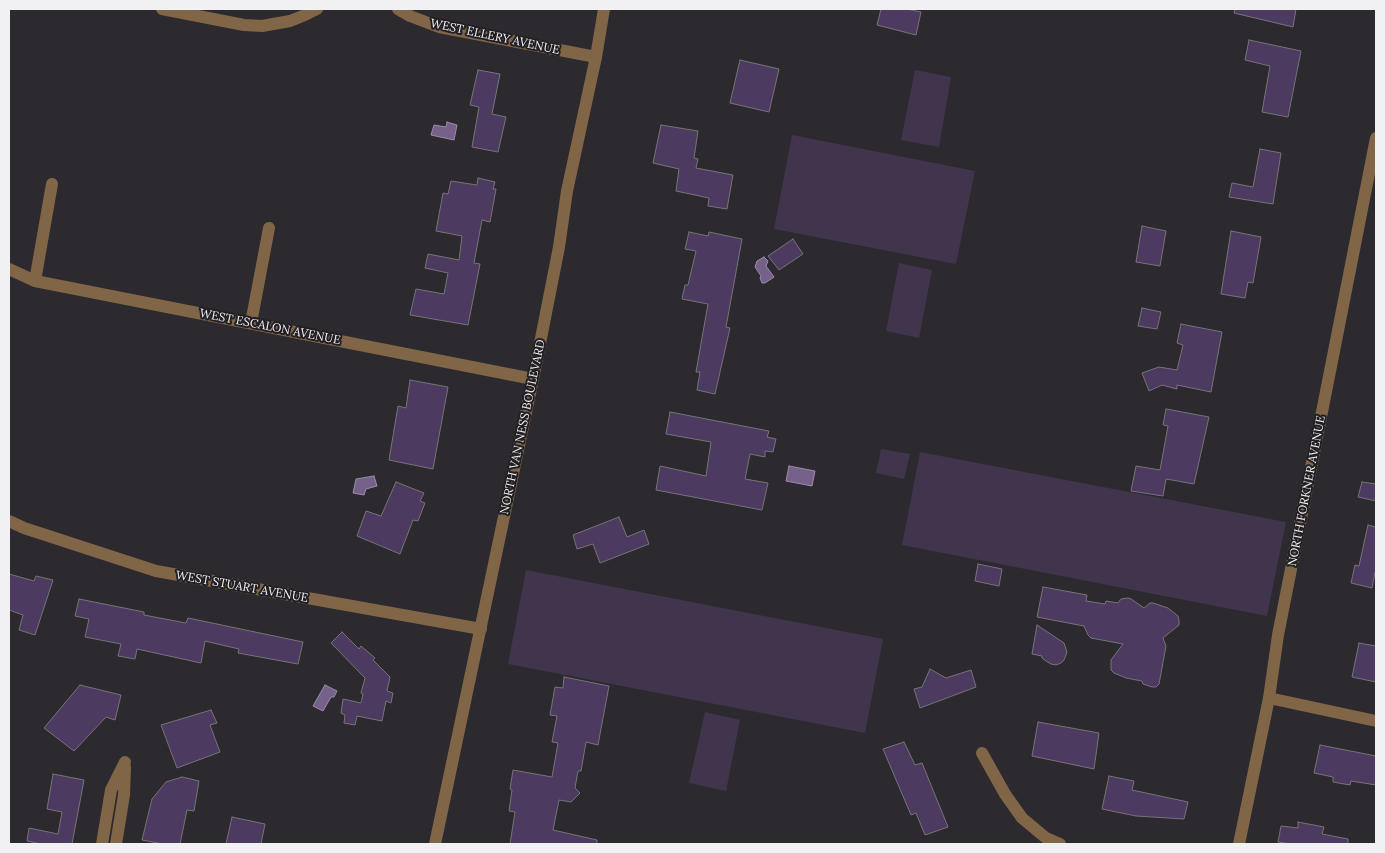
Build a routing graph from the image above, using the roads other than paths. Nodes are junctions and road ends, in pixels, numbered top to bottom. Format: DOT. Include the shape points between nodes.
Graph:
graph roads {
  1 [pos="162,9"];
  2 [pos="317,9"];
  3 [pos="398,9"];
  4 [pos="604,9"];
  5 [pos="596,57"];
  6 [pos="1376,138"];
  7 [pos="52,184"];
  8 [pos="269,228"];
  9 [pos="9,269"];
  10 [pos="34,281"];
  11 [pos="251,323"];
  12 [pos="533,379"];
  13 [pos="9,521"];
  14 [pos="481,629"];
  15 [pos="1269,698"];
  16 [pos="1376,721"];
  17 [pos="982,754"];
  18 [pos="105,825"];
  19 [pos="119,827"];
  20 [pos="102,844"];
  21 [pos="116,844"];
  22 [pos="435,844"];
  23 [pos="1060,844"];
  24 [pos="1239,844"];
  1 -- 2 [label="street" via="262,26 290,21"];
  3 -- 5 [label="street, WEST ELLERY AVENUE" via="439,27"];
  4 -- 5 [label="street, NORTH VAN NESS BOULEVARD"];
  5 -- 12 [label="street, NORTH VAN NESS BOULEVARD" via="567,191"];
  6 -- 15 [label="street, NORTH FORKNER AVENUE" via="1278,635"];
  7 -- 10 [label="street"];
  8 -- 11 [label="street"];
  9 -- 10 [label="street, WEST ESCALON AVENUE"];
  10 -- 11 [label="street, WEST ESCALON AVENUE"];
  11 -- 12 [label="street, WEST ESCALON AVENUE"];
  12 -- 14 [label="street, NORTH VAN NESS BOULEVARD"];
  13 -- 14 [label="street, WEST STUART AVENUE" via="156,571"];
  14 -- 22 [label="street, NORTH VAN NESS BOULEVARD"];
  15 -- 16 [label="street"];
  15 -- 24 [label="street, NORTH FORKNER AVENUE"];
  17 -- 23 [label="street" via="1022,818 1046,838"];
  18 -- 19 [label="street"];
  18 -- 19 [label="street" via="111,790 125,762"];
  18 -- 20 [label="street"];
  19 -- 21 [label="street"];
}
